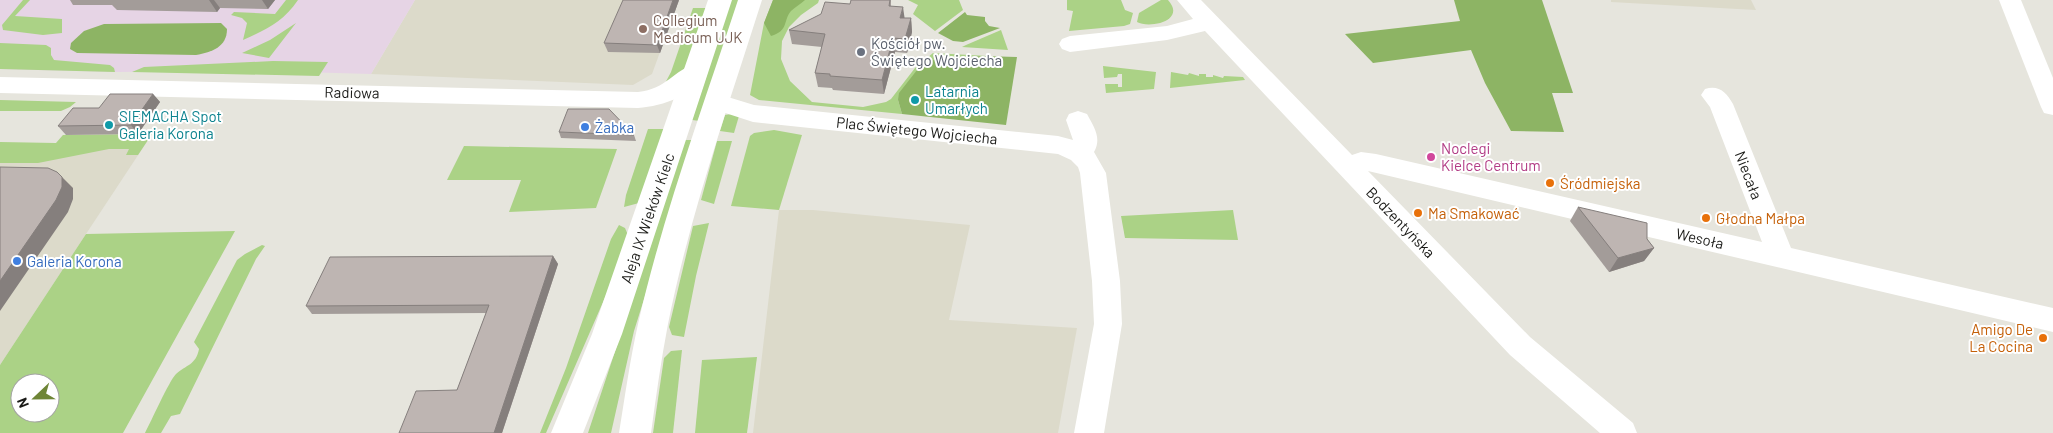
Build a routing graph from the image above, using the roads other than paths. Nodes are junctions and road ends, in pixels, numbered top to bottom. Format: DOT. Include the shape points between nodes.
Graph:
graph roads {
  1 [pos="720,0"];
  2 [pos="750,0"];
  3 [pos="1188,0"];
  4 [pos="2010,0"];
  5 [pos="1210,22"];
  6 [pos="1070,44"];
  7 [pos="696,72"];
  8 [pos="0,85"];
  9 [pos="1713,95"];
  10 [pos="718,102"];
  11 [pos="2053,108"];
  12 [pos="1078,120"];
  13 [pos="1080,153"];
  14 [pos="1348,166"];
  15 [pos="1779,257"];
  16 [pos="2053,320"];
  17 [pos="567,433"];
  18 [pos="635,433"];
  19 [pos="1090,433"];
  20 [pos="1622,433"];
  1 -- 7 [label="main road, Aleja IX Wieków Kielc"];
  2 -- 10 [label="main road, Aleja IX Wieków Kielc"];
  3 -- 5 [label="street, Bodzentyńska"];
  4 -- 11 [label="street"];
  5 -- 6 [label="street" via="1167,33"];
  5 -- 14 [label="street, Bodzentyńska"];
  7 -- 8 [label="street, Radiowa" via="670,93 638,100"];
  7 -- 17 [label="main road, Aleja IX Wieków Kielc" via="607,334"];
  9 -- 15 [label="street, Niecała" via="1721,104"];
  10 -- 13 [label="street, Plac Świętego Wojciecha" via="753,113 1058,145"];
  10 -- 18 [label="main road, Aleja IX Wieków Kielc" via="667,272 639,396"];
  12 -- 13 [label="street" via="1086,137"];
  13 -- 19 [label="street" via="1094,172 1108,311 1106,342"];
  14 -- 15 [label="street, Wesoła" via="1368,161"];
  14 -- 20 [label="street, Bodzentyńska" via="1520,346"];
  15 -- 16 [label="street, Wesoła"];
}
